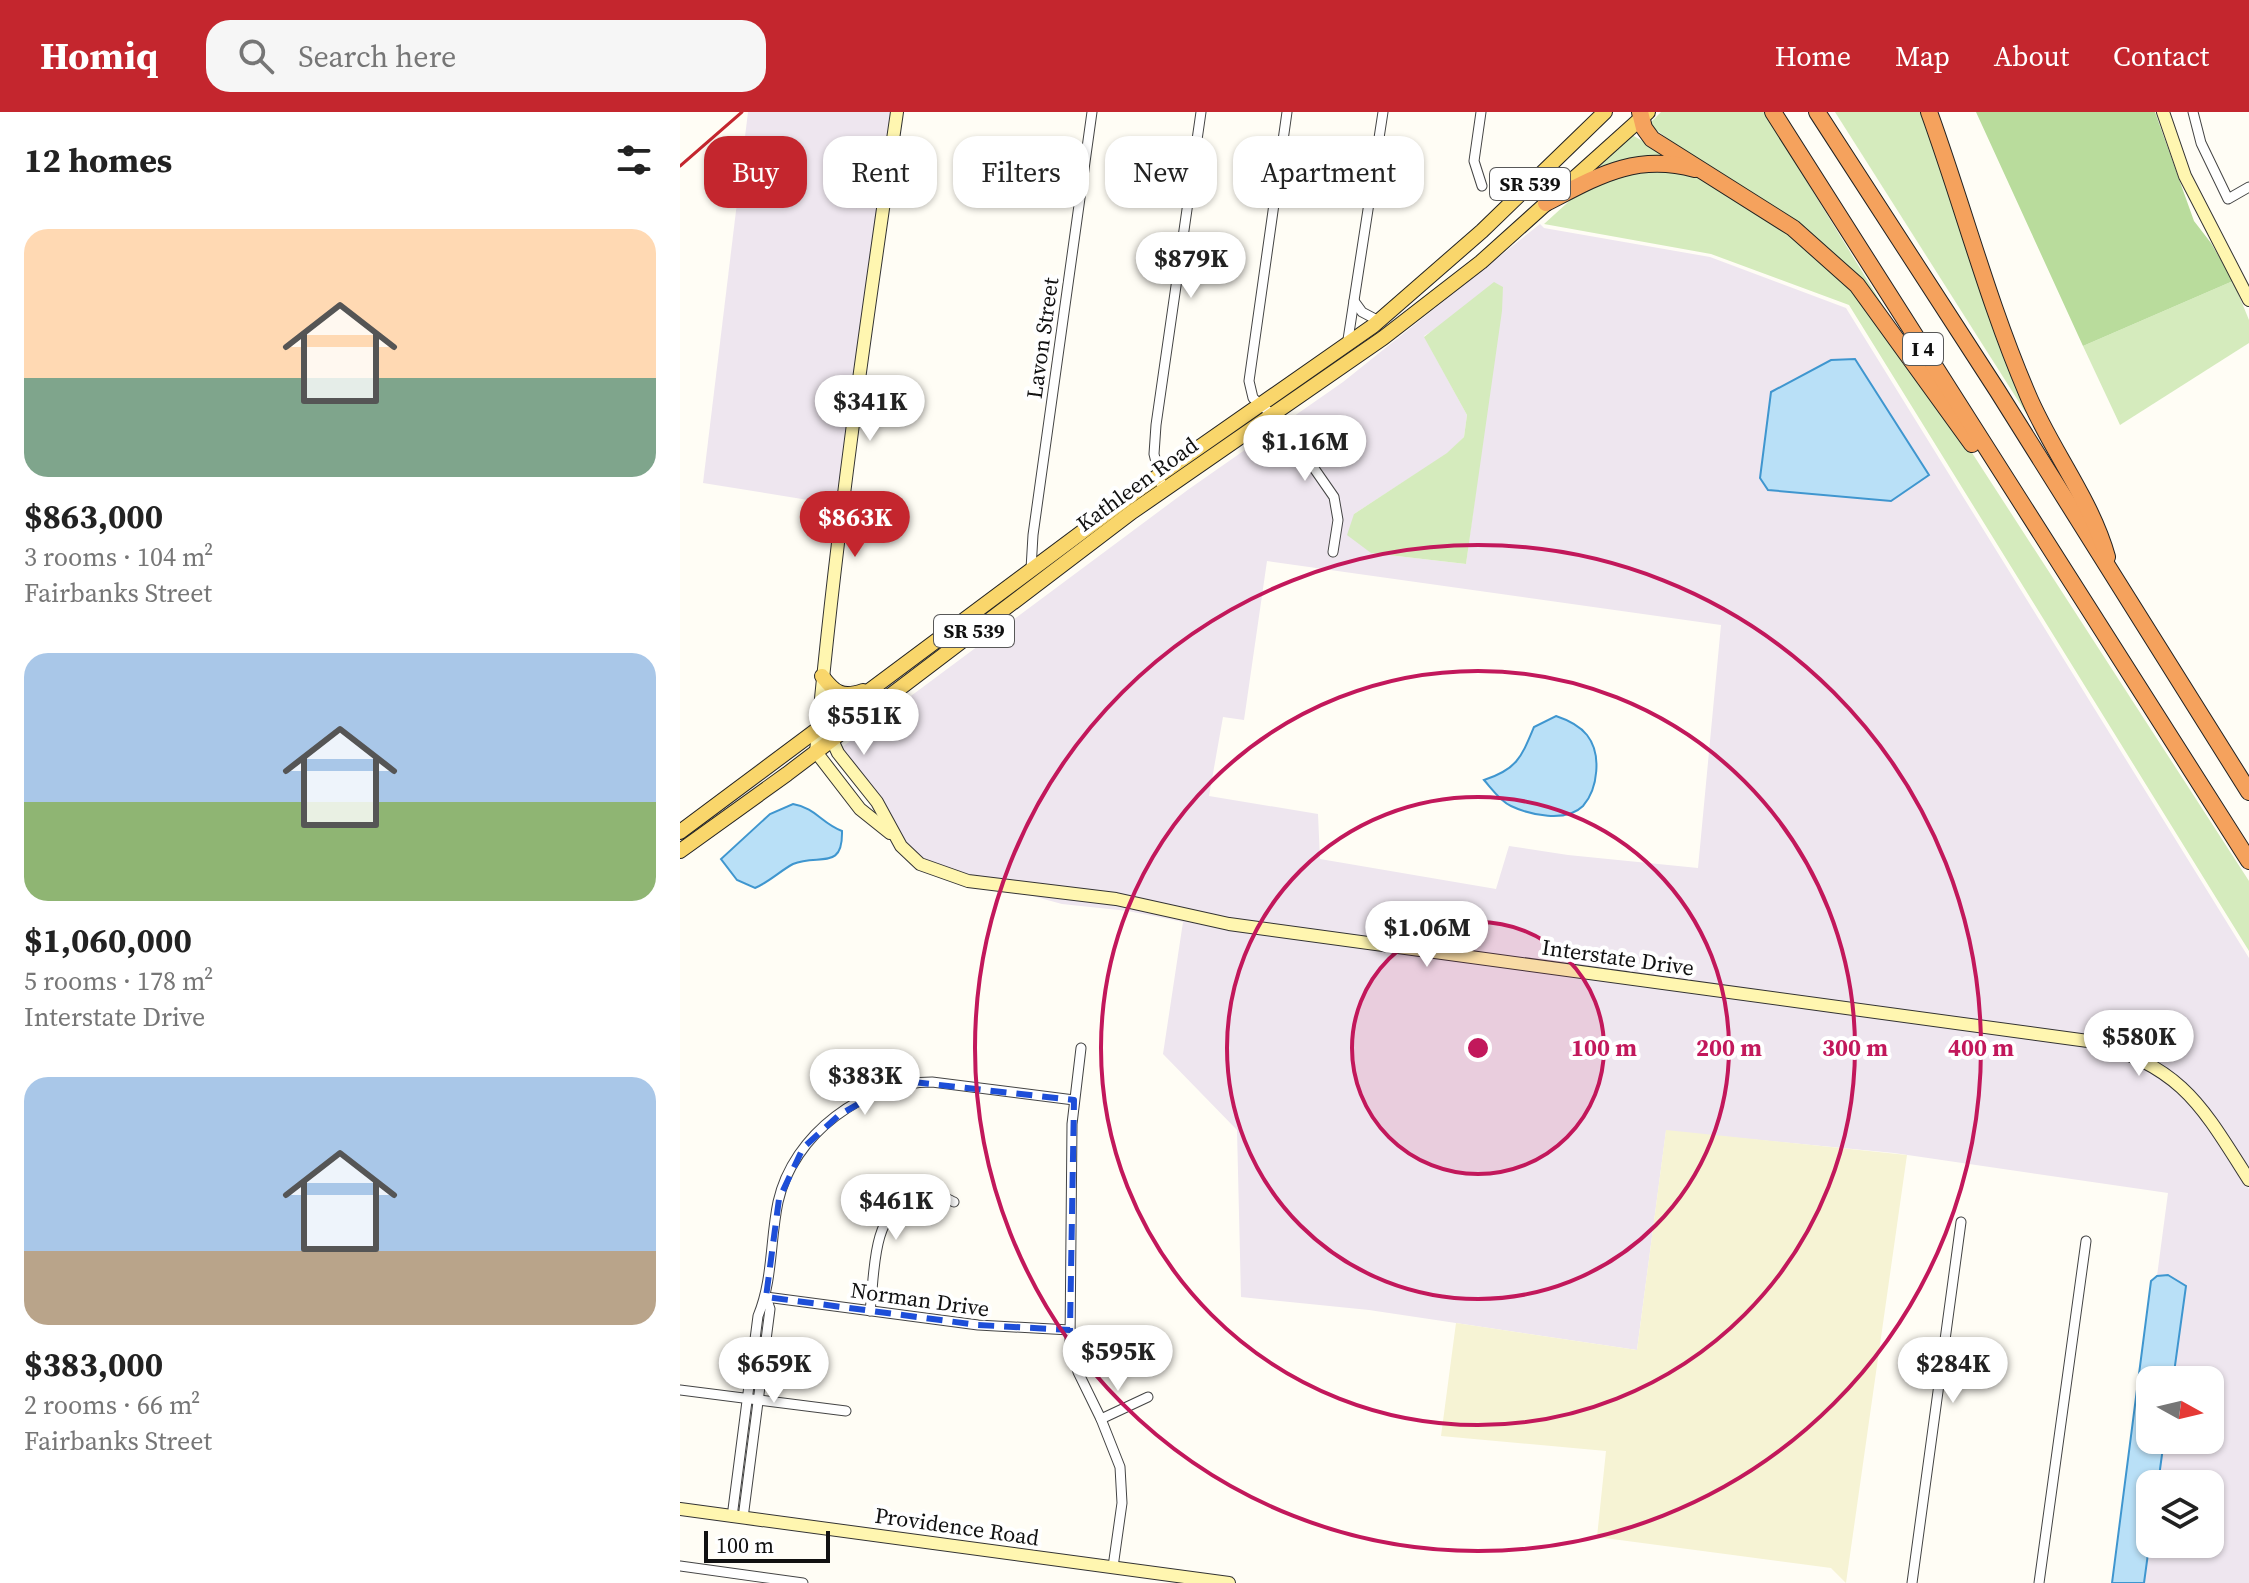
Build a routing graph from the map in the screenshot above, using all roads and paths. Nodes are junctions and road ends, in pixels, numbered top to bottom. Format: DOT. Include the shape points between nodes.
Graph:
graph roads {
  1 [pos="897,112"];
  2 [pos="1092,112"];
  3 [pos="1201,112"];
  4 [pos="1287,112"];
  5 [pos="1383,112"];
  6 [pos="1481,112"];
  7 [pos="1605,112"];
  8 [pos="1773,112"];
  9 [pos="1817,112"];
  10 [pos="1929,112"];
  11 [pos="2163,112"];
  12 [pos="2193,112"];
  13 [pos="1643,114"];
  14 [pos="1712,175"];
  15 [pos="1482,186"];
  16 [pos="2249,187"];
  17 [pos="1546,203"];
  18 [pos="2249,300"];
  19 [pos="1354,301"];
  20 [pos="1379,321"];
  21 [pos="1346,346"];
  22 [pos="1266,410"];
  23 [pos="1158,476"];
  24 [pos="1163,491"];
  25 [pos="1333,552"];
  26 [pos="1031,569"];
  27 [pos="2113,578"];
  28 [pos="2073,585"];
  29 [pos="822,676"];
  30 [pos="871,689"];
  31 [pos="818,729"];
  32 [pos="832,740"];
  33 [pos="816,752"];
  34 [pos="2249,792"];
  35 [pos="680,832"];
  36 [pos="893,835"];
  37 [pos="680,851"];
  38 [pos="2249,861"];
  39 [pos="1081,1048"];
  40 [pos="846,1077"];
  41 [pos="862,1099"];
  42 [pos="1074,1100"];
  43 [pos="2249,1180"];
  44 [pos="954,1202"];
  45 [pos="1961,1222"];
  46 [pos="2086,1241"];
  47 [pos="766,1297"];
  48 [pos="870,1311"];
  49 [pos="1070,1330"];
  50 [pos="680,1390"];
  51 [pos="1148,1397"];
  52 [pos="746,1399"];
  53 [pos="758,1400"];
  54 [pos="846,1411"];
  55 [pos="1101,1419"];
  56 [pos="680,1509"];
  57 [pos="737,1517"];
  58 [pos="680,1566"];
  59 [pos="1113,1567"];
  60 [pos="803,1583"];
  61 [pos="1229,1583"];
  62 [pos="1912,1583"];
  63 [pos="2039,1583"];
  1 -- 29 [label="street"];
  2 -- 26 [label="street, Lavon Street"];
  3 -- 23 [label="street" via="1156,425"];
  4 -- 22 [label="street" via="1249,381 1253,398"];
  5 -- 19 [label="street"];
  6 -- 15 [label="street" via="1474,161"];
  7 -- 20 [label="main road, Kathleen Road / SR 539"];
  8 -- 28 [label="highway, I 4"];
  9 -- 27 [label="highway, I 4"];
  10 -- 27 [label="highway" via="2004,340 2102,540"];
  11 -- 18 [label="street" via="2185,176"];
  12 -- 16 [label="street" via="2201,143 2228,199"];
  13 -- 14 [label="highway" via="1652,139"];
  13 -- 17 [label="main road, Kathleen Road / SR 539"];
  14 -- 17 [label="highway" via="1678,165 1639,164 1594,178"];
  14 -- 28 [label="highway" via="1793,228 1857,285"];
  17 -- 22 [label="main road, Kathleen Road / SR 539" via="1383,338 1315,387"];
  19 -- 20 [label="street"];
  19 -- 21 [label="street"];
  20 -- 21 [label="main road, Kathleen Road / SR 539"];
  21 -- 22 [label="main road, Kathleen Road / SR 539"];
  22 -- 23 [label="main road, Kathleen Road / SR 539"];
  22 -- 24 [label="main road, Kathleen Road / SR 539"];
  22 -- 25 [label="street" via="1302,448 1334,497 1338,520"];
  23 -- 24 [label="street"];
  23 -- 26 [label="main road, Kathleen Road / SR 539"];
  24 -- 32 [label="main road, Kathleen Road / SR 539"];
  26 -- 30 [label="main road, Kathleen Road / SR 539"];
  27 -- 34 [label="highway, I 4"];
  28 -- 38 [label="highway, I 4"];
  29 -- 30 [label="main road" via="845,696"];
  29 -- 31 [label="street"];
  30 -- 31 [label="main road, Kathleen Road / SR 539"];
  31 -- 32 [label="street, Interstate Drive"];
  31 -- 33 [label="street"];
  31 -- 35 [label="main road, Kathleen Road / SR 539"];
  32 -- 33 [label="main road, Kathleen Road / SR 539"];
  32 -- 36 [label="street, Interstate Drive" via="877,802"];
  33 -- 36 [label="street, Interstate Drive" via="860,809"];
  33 -- 37 [label="main road, Kathleen Road / SR 539"];
  36 -- 43 [label="street, Interstate Drive" via="920,864 968,881 1116,899 1229,924 2088,1041 2134,1055 2176,1082 2205,1111"];
  39 -- 42 [label="street"];
  40 -- 41 [label="street"];
  41 -- 42 [label="street" via="892,1087 932,1082"];
  41 -- 47 [label="street" via="811,1140 792,1166 776,1215"];
  42 -- 49 [label="street"];
  44 -- 48 [label="street" via="923,1190 891,1211 880,1234"];
  45 -- 62 [label="street"];
  46 -- 63 [label="street"];
  47 -- 48 [label="street, Norman Drive"];
  47 -- 52 [label="street" via="758,1316"];
  47 -- 53 [label="street" via="770,1309"];
  48 -- 49 [label="street, Norman Drive" via="1013,1329"];
  49 -- 55 [label="street" via="1078,1372"];
  50 -- 52 [label="street"];
  51 -- 55 [label="street"];
  52 -- 53 [label="street"];
  52 -- 57 [label="street"];
  53 -- 54 [label="street"];
  53 -- 57 [label="street"];
  55 -- 59 [label="street" via="1122,1487"];
  56 -- 57 [label="street, Providence Road"];
  57 -- 59 [label="street, Providence Road"];
  58 -- 60 [label="street"];
  59 -- 61 [label="street, Providence Road"];
}
